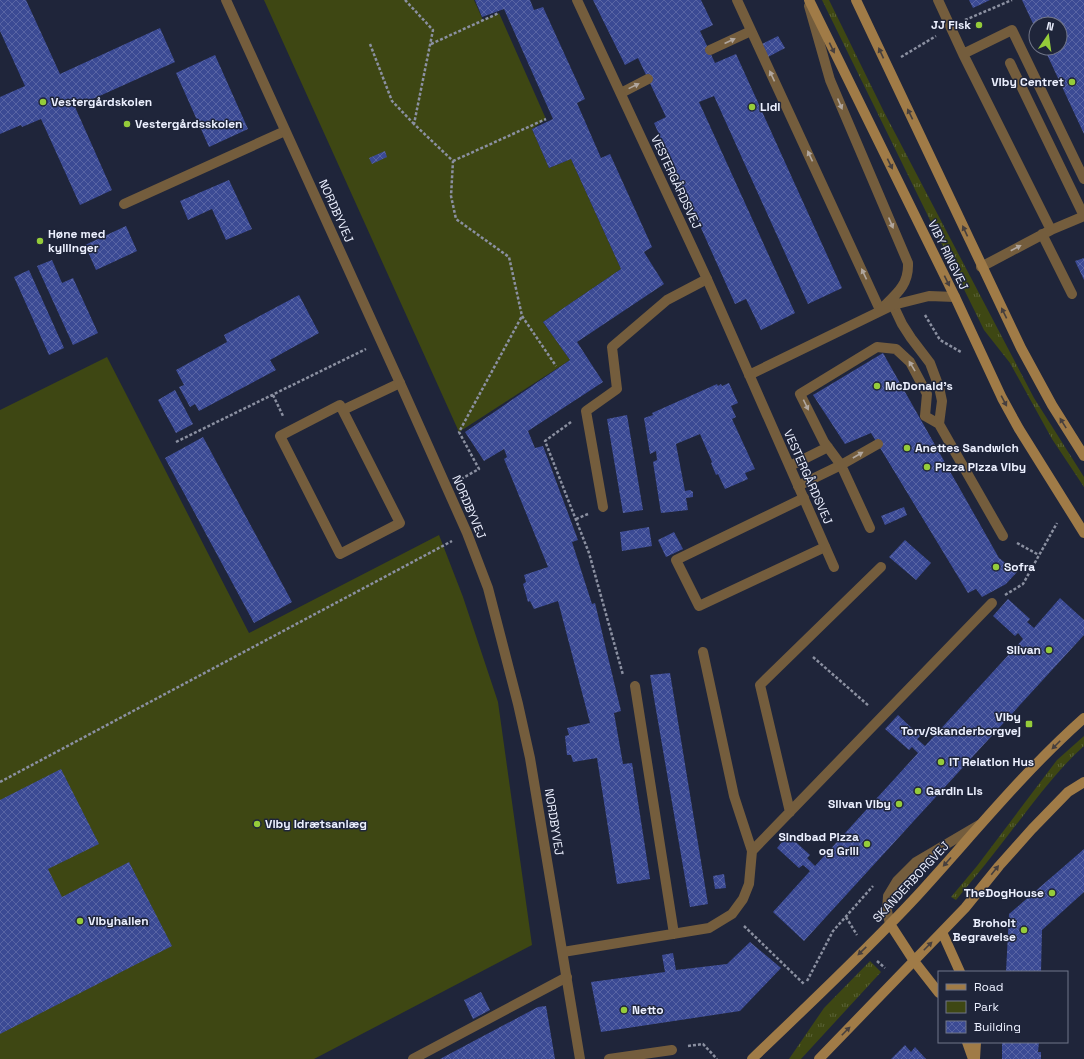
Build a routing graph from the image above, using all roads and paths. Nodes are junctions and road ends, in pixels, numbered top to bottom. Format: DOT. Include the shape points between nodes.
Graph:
graph roads {
  1 [pos="226,0"];
  2 [pos="405,0"];
  3 [pos="578,0"];
  4 [pos="737,0"];
  5 [pos="808,0"];
  6 [pos="856,0"];
  7 [pos="938,0"];
  8 [pos="1012,0"];
  9 [pos="499,13"];
  10 [pos="950,26"];
  11 [pos="751,32"];
  12 [pos="370,44"];
  13 [pos="430,44"];
  14 [pos="710,50"];
  15 [pos="963,54"];
  16 [pos="1010,63"];
  17 [pos="887,66"];
  18 [pos="648,79"];
  19 [pos="620,93"];
  20 [pos="546,119"];
  21 [pos="414,124"];
  22 [pos="285,131"];
  23 [pos="453,162"];
  24 [pos="1084,179"];
  25 [pos="124,204"];
  26 [pos="1084,216"];
  27 [pos="1046,232"];
  28 [pos="981,267"];
  29 [pos="707,280"];
  30 [pos="1072,294"];
  31 [pos="954,297"];
  32 [pos="916,299"];
  33 [pos="893,305"];
  34 [pos="880,310"];
  35 [pos="522,316"];
  36 [pos="381,342"];
  37 [pos="556,366"];
  38 [pos="986,366"];
  39 [pos="749,375"];
  40 [pos="400,383"];
  41 [pos="273,395"];
  42 [pos="343,410"];
  43 [pos="586,411"];
  44 [pos="940,424"];
  45 [pos="290,430"];
  46 [pos="176,442"];
  47 [pos="878,444"];
  48 [pos="828,447"];
  49 [pos="1084,456"];
  50 [pos="841,465"];
  51 [pos="790,466"];
  52 [pos="798,486"];
  53 [pos="447,488"];
  54 [pos="804,498"];
  55 [pos="1067,505"];
  56 [pos="603,507"];
  57 [pos="1074,515"];
  58 [pos="1084,525"];
  59 [pos="870,528"];
  60 [pos="1084,532"];
  61 [pos="467,533"];
  62 [pos="1003,536"];
  63 [pos="825,547"];
  64 [pos="1039,555"];
  65 [pos="834,567"];
  66 [pos="881,567"];
  67 [pos="992,603"];
  68 [pos="800,646"];
  69 [pos="703,652"];
  70 [pos="635,686"];
  71 [pos="882,717"];
  72 [pos="1084,718"];
  73 [pos="1084,775"];
  74 [pos="0,782"];
  75 [pos="1084,782"];
  76 [pos="1068,792"];
  77 [pos="790,812"];
  78 [pos="982,823"];
  79 [pos="752,851"];
  80 [pos="879,882"];
  81 [pos="732,914"];
  82 [pos="890,924"];
  83 [pos="942,932"];
  84 [pos="674,934"];
  85 [pos="563,952"];
  86 [pos="914,961"];
  87 [pos="960,971"];
  88 [pos="567,977"];
  89 [pos="805,985"];
  90 [pos="801,992"];
  91 [pos="938,992"];
  92 [pos="780,1032"];
  93 [pos="967,1043"];
  94 [pos="976,1043"];
  95 [pos="672,1050"];
  96 [pos="413,1059"];
  97 [pos="580,1059"];
  98 [pos="609,1059"];
  99 [pos="717,1059"];
  100 [pos="752,1059"];
  101 [pos="758,1059"];
  102 [pos="819,1059"];
  103 [pos="974,1059"];
  1 -- 22 [label="street, NORDBYVEJ"];
  2 -- 13 [label="path" via="433,30"];
  3 -- 19 [label="street, VESTERGÅRDSVEJ"];
  4 -- 11 [label="street"];
  5 -- 31 [label="main road, VIBY RINGVEJ, one-way"];
  5 -- 34 [label="street, one-way" via="830,80 908,263 904,285"];
  17 -- 6 [label="main road, VIBY RINGVEJ, one-way"];
  7 -- 10 [label="street"];
  8 -- 10 [label="path"];
  9 -- 13 [label="path"];
  10 -- 15 [label="street"];
  10 -- 17 [label="path"];
  14 -- 11 [label="street, one-way"];
  34 -- 11 [label="street, one-way"];
  12 -- 21 [label="path" via="392,101"];
  13 -- 21 [label="path"];
  15 -- 24 [label="street" via="1012,30"];
  15 -- 27 [label="street"];
  16 -- 26 [label="street"];
  28 -- 17 [label="main road, VIBY RINGVEJ, one-way"];
  19 -- 18 [label="street, one-way"];
  19 -- 29 [label="street, VESTERGÅRDSVEJ"];
  20 -- 23 [label="path"];
  21 -- 23 [label="path"];
  22 -- 25 [label="street"];
  22 -- 36 [label="street, NORDBYVEJ"];
  23 -- 35 [label="path" via="451,196 456,219 509,256"];
  26 -- 27 [label="street"];
  28 -- 27 [label="street, one-way"];
  27 -- 30 [label="street"];
  49 -- 28 [label="main road, VIBY RINGVEJ, one-way" via="1052,405"];
  29 -- 39 [label="street, VESTERGÅRDSVEJ"];
  29 -- 43 [label="street" via="667,300 612,347 617,389"];
  31 -- 32 [label="street" via="929,296"];
  31 -- 38 [label="main road, VIBY RINGVEJ"];
  32 -- 33 [label="street"];
  32 -- 38 [label="path" via="940,340"];
  33 -- 34 [label="street"];
  33 -- 44 [label="street" via="905,328 930,363 942,401"];
  34 -- 39 [label="street"];
  35 -- 37 [label="path"];
  35 -- 53 [label="path" via="459,432 479,468"];
  36 -- 40 [label="street, NORDBYVEJ"];
  36 -- 41 [label="path"];
  38 -- 55 [label="main road, VIBY RINGVEJ, one-way" via="1019,429"];
  39 -- 51 [label="street, VESTERGÅRDSVEJ"];
  40 -- 42 [label="street"];
  40 -- 53 [label="street, NORDBYVEJ"];
  41 -- 45 [label="path"];
  41 -- 46 [label="path"];
  42 -- 45 [label="street" via="340,405"];
  42 -- 45 [label="street" via="400,523 340,554 280,436"];
  43 -- 56 [label="street"];
  43 -- 70 [label="path" via="545,441 589,553 624,679"];
  44 -- 48 [label="street, one-way" via="923,417 927,394 910,362 896,349 877,348 800,394"];
  44 -- 62 [label="street"];
  50 -- 47 [label="street, one-way"];
  48 -- 50 [label="street"];
  48 -- 51 [label="street"];
  50 -- 52 [label="street"];
  50 -- 59 [label="street"];
  51 -- 52 [label="street, VESTERGÅRDSVEJ"];
  52 -- 54 [label="street, VESTERGÅRDSVEJ"];
  53 -- 61 [label="street, NORDBYVEJ"];
  54 -- 63 [label="street, VESTERGÅRDSVEJ"];
  54 -- 63 [label="street" via="676,560 699,606"];
  55 -- 57 [label="main road, VIBY RINGVEJ"];
  55 -- 64 [label="path"];
  57 -- 58 [label="main road, VIBY RINGVEJ"];
  57 -- 60 [label="main road, VIBY RINGVEJ"];
  61 -- 74 [label="path"];
  61 -- 85 [label="street, NORDBYVEJ" via="488,588 518,704 530,758"];
  62 -- 64 [label="path"];
  63 -- 65 [label="street, VESTERGÅRDSVEJ"];
  64 -- 67 [label="path" via="1023,584"];
  66 -- 68 [label="street"];
  67 -- 71 [label="street"];
  68 -- 71 [label="path"];
  68 -- 77 [label="street" via="760,685"];
  69 -- 79 [label="street" via="734,796"];
  70 -- 84 [label="street"];
  71 -- 77 [label="street"];
  72 -- 78 [label="main road, SKANDERBORGVEJ, one-way"];
  73 -- 76 [label="main road"];
  75 -- 76 [label="main road"];
  83 -- 76 [label="main road, one-way" via="1013,850"];
  77 -- 79 [label="street"];
  78 -- 82 [label="main road, SKANDERBORGVEJ, one-way"];
  78 -- 82 [label="street" via="916,862 897,881 888,896 887,911"];
  79 -- 81 [label="street" via="749,884 743,899"];
  80 -- 89 [label="path" via="833,931"];
  81 -- 84 [label="street" via="710,928"];
  81 -- 89 [label="path"];
  82 -- 86 [label="main road"];
  82 -- 92 [label="main road, SKANDERBORGVEJ, one-way"];
  86 -- 83 [label="main road, one-way"];
  83 -- 87 [label="main road"];
  84 -- 85 [label="street"];
  85 -- 88 [label="street, NORDBYVEJ"];
  86 -- 91 [label="main road"];
  102 -- 86 [label="main road, one-way"];
  88 -- 96 [label="street"];
  88 -- 97 [label="street, NORDBYVEJ"];
  89 -- 90 [label="path"];
  92 -- 100 [label="main road, SKANDERBORGVEJ"];
  92 -- 101 [label="main road"];
  93 -- 103 [label="main road"];
  94 -- 103 [label="main road"];
  95 -- 98 [label="street"];
  95 -- 99 [label="path" via="703,1044"];
}
